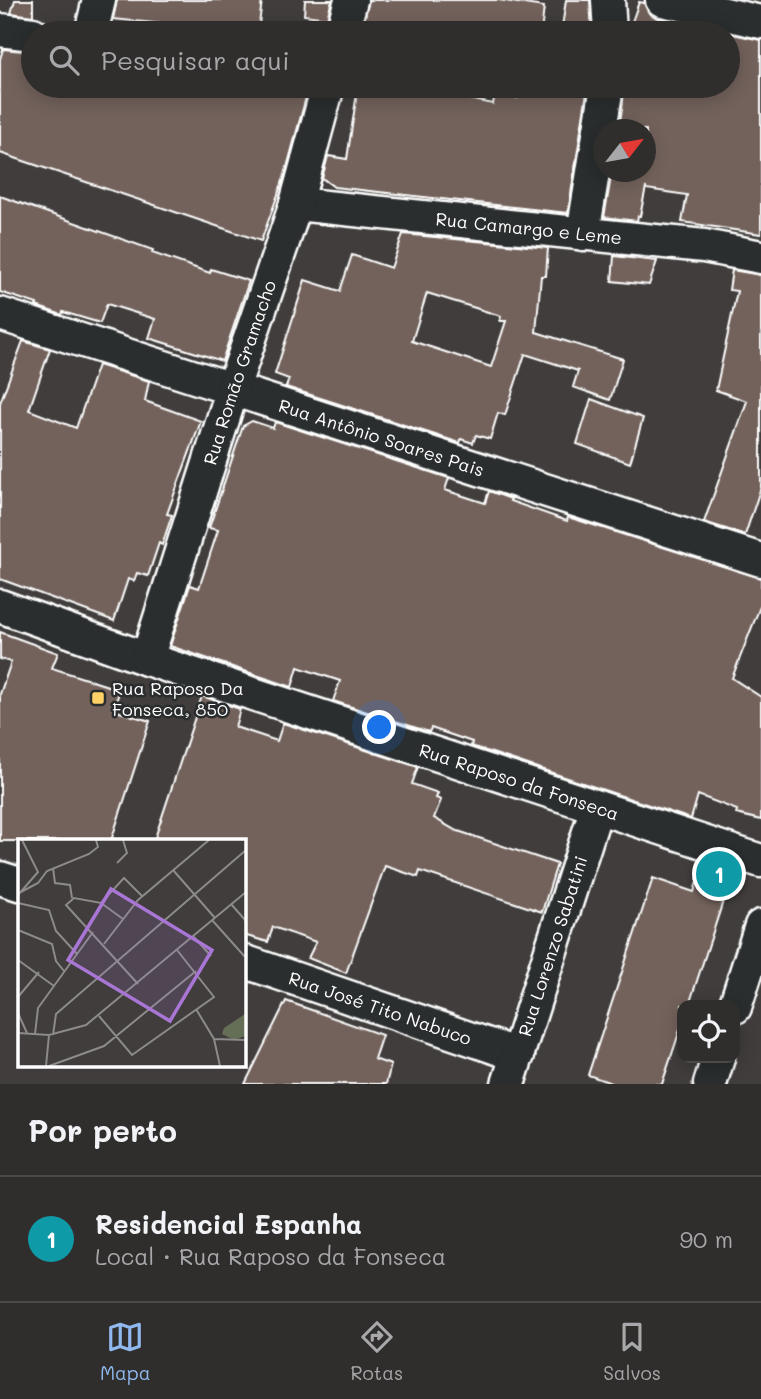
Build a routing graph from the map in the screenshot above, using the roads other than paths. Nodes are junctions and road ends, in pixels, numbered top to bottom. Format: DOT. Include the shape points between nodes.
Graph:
graph roads {
  1 [pos="99,0"];
  2 [pos="351,0"];
  3 [pos="608,0"];
  4 [pos="662,0"];
  5 [pos="94,21"];
  6 [pos="345,21"];
  7 [pos="609,21"];
  8 [pos="761,22"];
  9 [pos="0,30"];
  10 [pos="21,33"];
  11 [pos="325,98"];
  12 [pos="605,98"];
  13 [pos="296,204"];
  14 [pos="583,234"];
  15 [pos="761,257"];
  16 [pos="0,314"];
  17 [pos="232,391"];
  18 [pos="761,560"];
  19 [pos="0,606"];
  20 [pos="147,659"];
  21 [pos="597,807"];
  22 [pos="761,861"];
  23 [pos="0,878"];
  24 [pos="18,884"];
  25 [pos="761,926"];
  26 [pos="245,962"];
  27 [pos="737,1000"];
  28 [pos="716,1063"];
  29 [pos="513,1070"];
  30 [pos="710,1084"];
  1 -- 5 [label="street"];
  2 -- 6 [label="street"];
  3 -- 7 [label="street"];
  4 -- 8 [label="street"];
  9 -- 10 [label="street"];
  11 -- 13 [label="street, Rua Romão Gramacho"];
  12 -- 14 [label="street"];
  13 -- 14 [label="street, Rua Camargo e Leme"];
  13 -- 17 [label="street, Rua Romão Gramacho"];
  14 -- 15 [label="street, Rua Camargo e Leme" via="704,246"];
  16 -- 17 [label="street, Rua Antônio Soares Pais"];
  17 -- 18 [label="street, Rua Antônio Soares Pais"];
  17 -- 20 [label="street, Rua Romão Gramacho"];
  19 -- 20 [label="street, Rua Raposo da Fonseca"];
  20 -- 21 [label="street, Rua Raposo da Fonseca"];
  21 -- 22 [label="street, Rua Raposo da Fonseca"];
  21 -- 29 [label="street, Rua Lorenzo Sabatini"];
  23 -- 24 [label="street"];
  25 -- 27 [label="street"];
  26 -- 29 [label="street, Rua José Tito Nabuco"];
  28 -- 30 [label="street"];
}
